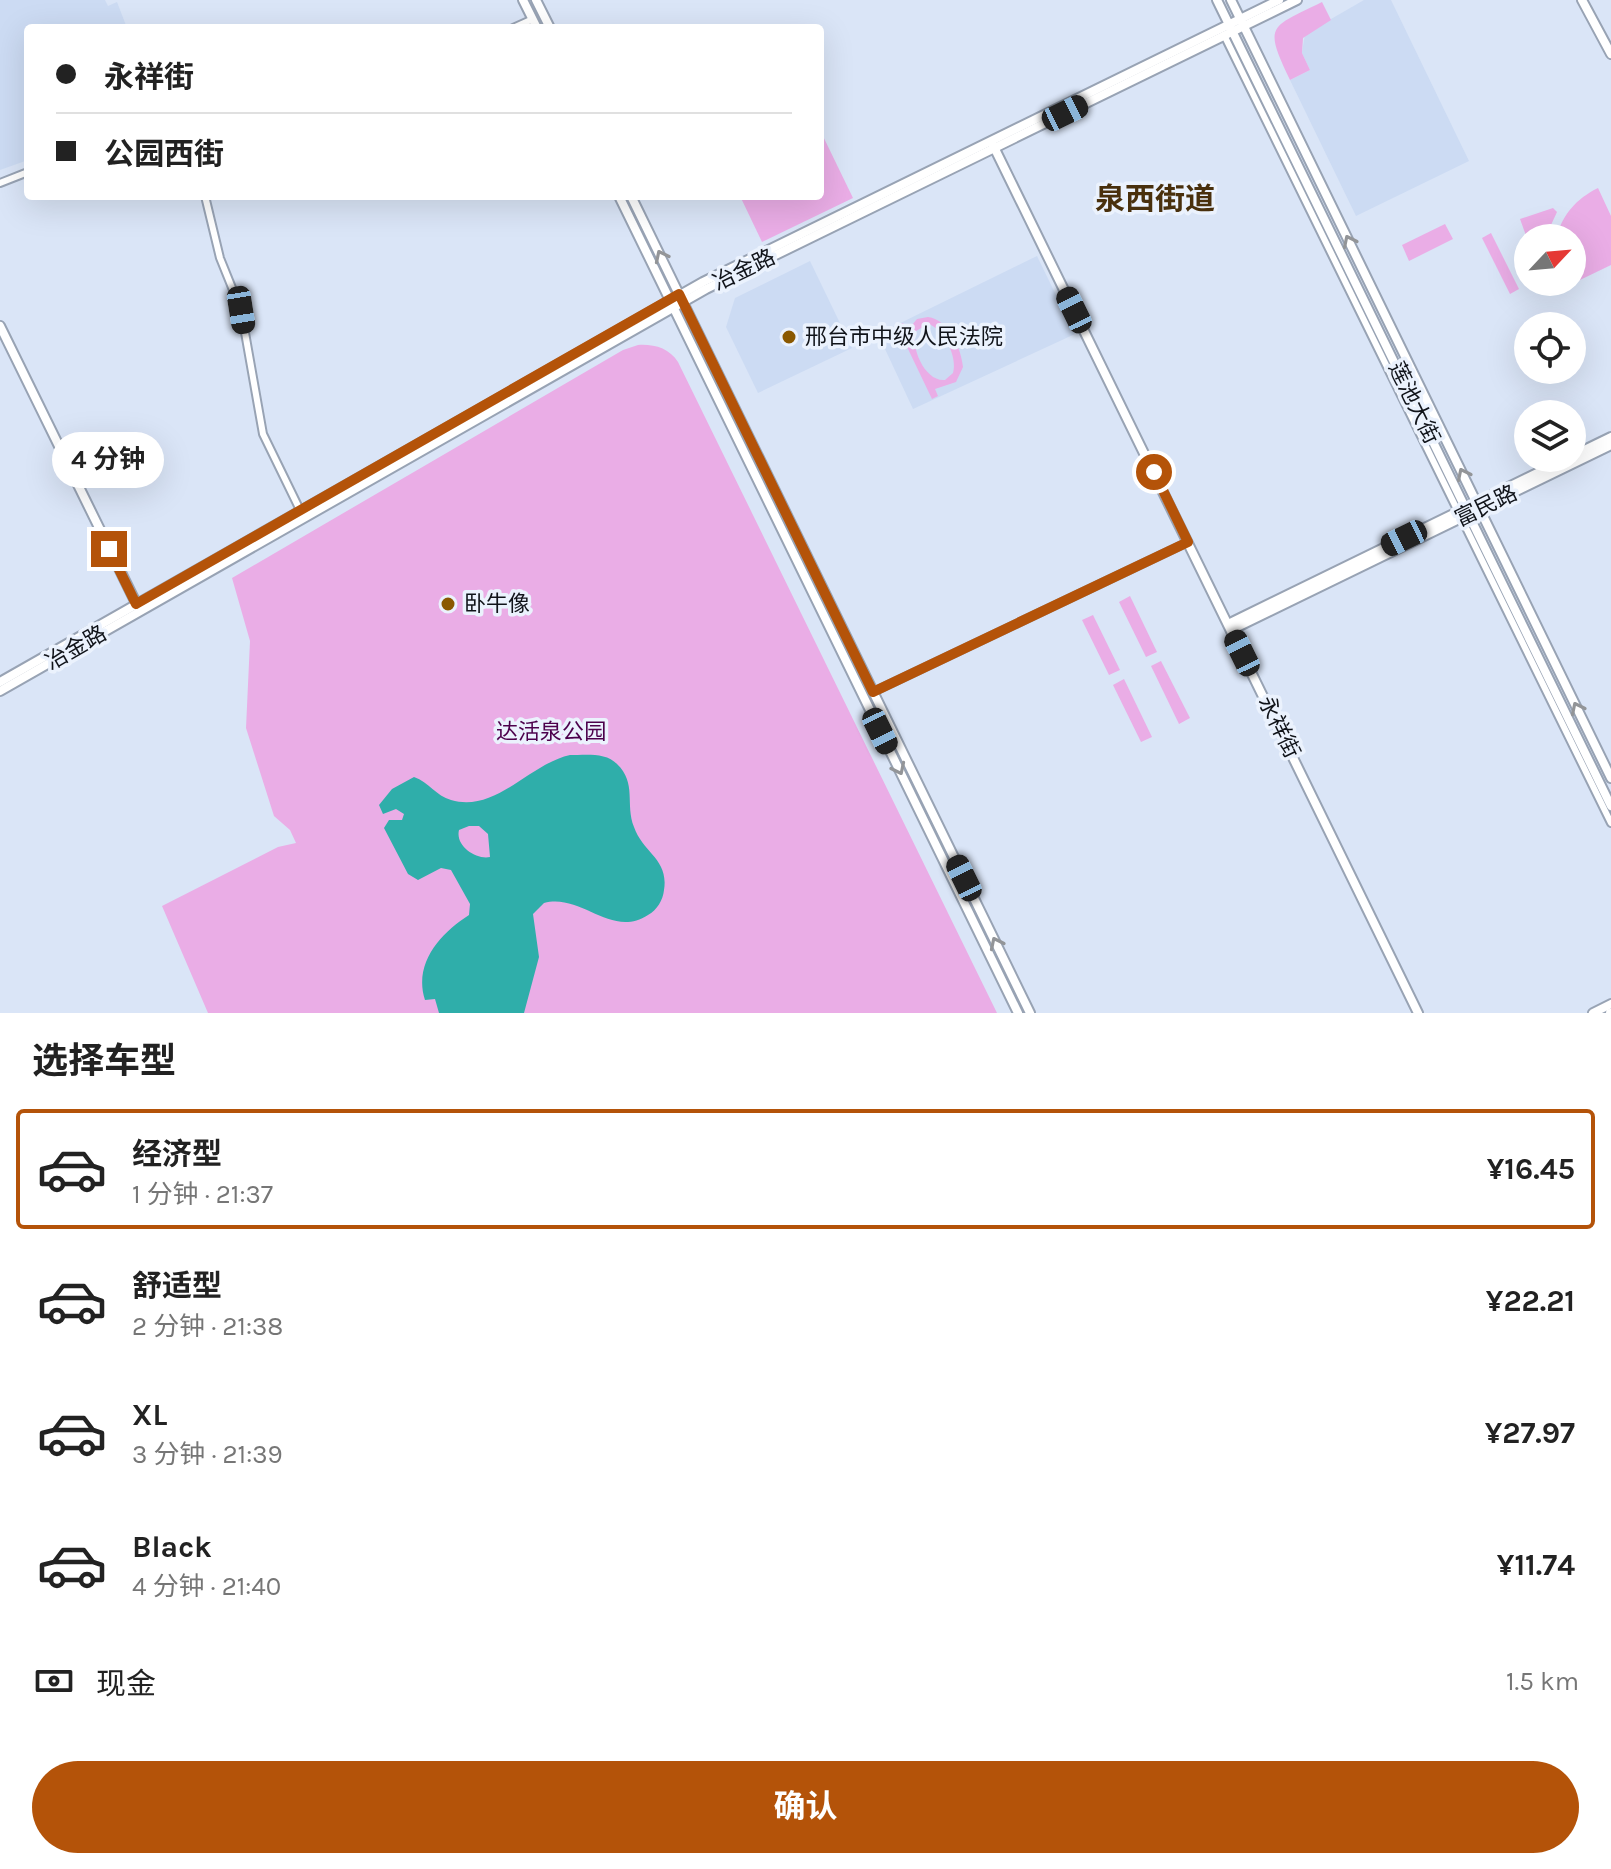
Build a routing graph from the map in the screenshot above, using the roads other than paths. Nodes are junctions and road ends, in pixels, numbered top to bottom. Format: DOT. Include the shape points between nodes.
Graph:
graph roads {
  1 [pos="523,0"];
  2 [pos="536,0"];
  3 [pos="1217,0"];
  4 [pos="1231,0"];
  5 [pos="1279,0"];
  6 [pos="1297,0"];
  7 [pos="1582,0"];
  8 [pos="1242,22"];
  9 [pos="535,23"];
  10 [pos="548,24"];
  11 [pos="1229,30"];
  12 [pos="1611,54"];
  13 [pos="992,144"];
  14 [pos="24,174"];
  15 [pos="0,183"];
  16 [pos="206,200"];
  17 [pos="621,200"];
  18 [pos="633,200"];
  19 [pos="681,298"];
  20 [pos="671,304"];
  21 [pos="0,326"];
  22 [pos="1611,437"];
  23 [pos="1611,445"];
  24 [pos="1586,449"];
  25 [pos="1542,472"];
  26 [pos="1478,506"];
  27 [pos="300,510"];
  28 [pos="1464,513"];
  29 [pos="1188,542"];
  30 [pos="138,608"];
  31 [pos="1230,627"];
  32 [pos="0,682"];
  33 [pos="0,691"];
  34 [pos="873,692"];
  35 [pos="1611,778"];
  36 [pos="1611,806"];
  37 [pos="1611,823"];
  38 [pos="1611,1004"];
  39 [pos="1018,1013"];
  40 [pos="1030,1013"];
  41 [pos="1418,1013"];
  42 [pos="1593,1013"];
  1 -- 9 [label="street"];
  2 -- 10 [label="street"];
  3 -- 11 [label="street, 莲池大街"];
  4 -- 8 [label="street, 莲池大街"];
  5 -- 8 [label="street, 冶金路"];
  6 -- 8 [label="street, 冶金路"];
  7 -- 12 [label="street"];
  8 -- 11 [label="street, 冶金路"];
  26 -- 8 [label="street, 莲池大街, one-way"];
  11 -- 13 [label="street, 冶金路"];
  11 -- 28 [label="street, 莲池大街"];
  13 -- 19 [label="street, 冶金路"];
  13 -- 29 [label="street, 永祥街"];
  14 -- 15 [label="street"];
  16 -- 27 [label="street" via="220,258 241,310 260,424"];
  17 -- 20 [label="street"];
  19 -- 18 [label="street, one-way"];
  19 -- 20 [label="street, 冶金路"];
  19 -- 34 [label="street"];
  20 -- 27 [label="street, 冶金路"];
  20 -- 30 [label="street, 冶金路"];
  20 -- 39 [label="street, one-way"];
  21 -- 30 [label="street"];
  22 -- 24 [label="street, 富民路"];
  23 -- 26 [label="street, 富民路"];
  25 -- 26 [label="street, 富民路"];
  26 -- 28 [label="street, 富民路"];
  35 -- 26 [label="street, 莲池大街, one-way"];
  27 -- 30 [label="street, 冶金路"];
  28 -- 31 [label="street, 富民路"];
  28 -- 36 [label="street, 莲池大街"];
  28 -- 37 [label="street"];
  29 -- 31 [label="street, 永祥街"];
  29 -- 34 [label="street"];
  30 -- 32 [label="street, 冶金路"];
  30 -- 33 [label="street, 冶金路"];
  31 -- 41 [label="street, 永祥街"];
  40 -- 34 [label="street, one-way"];
  38 -- 42 [label="street"];
}
